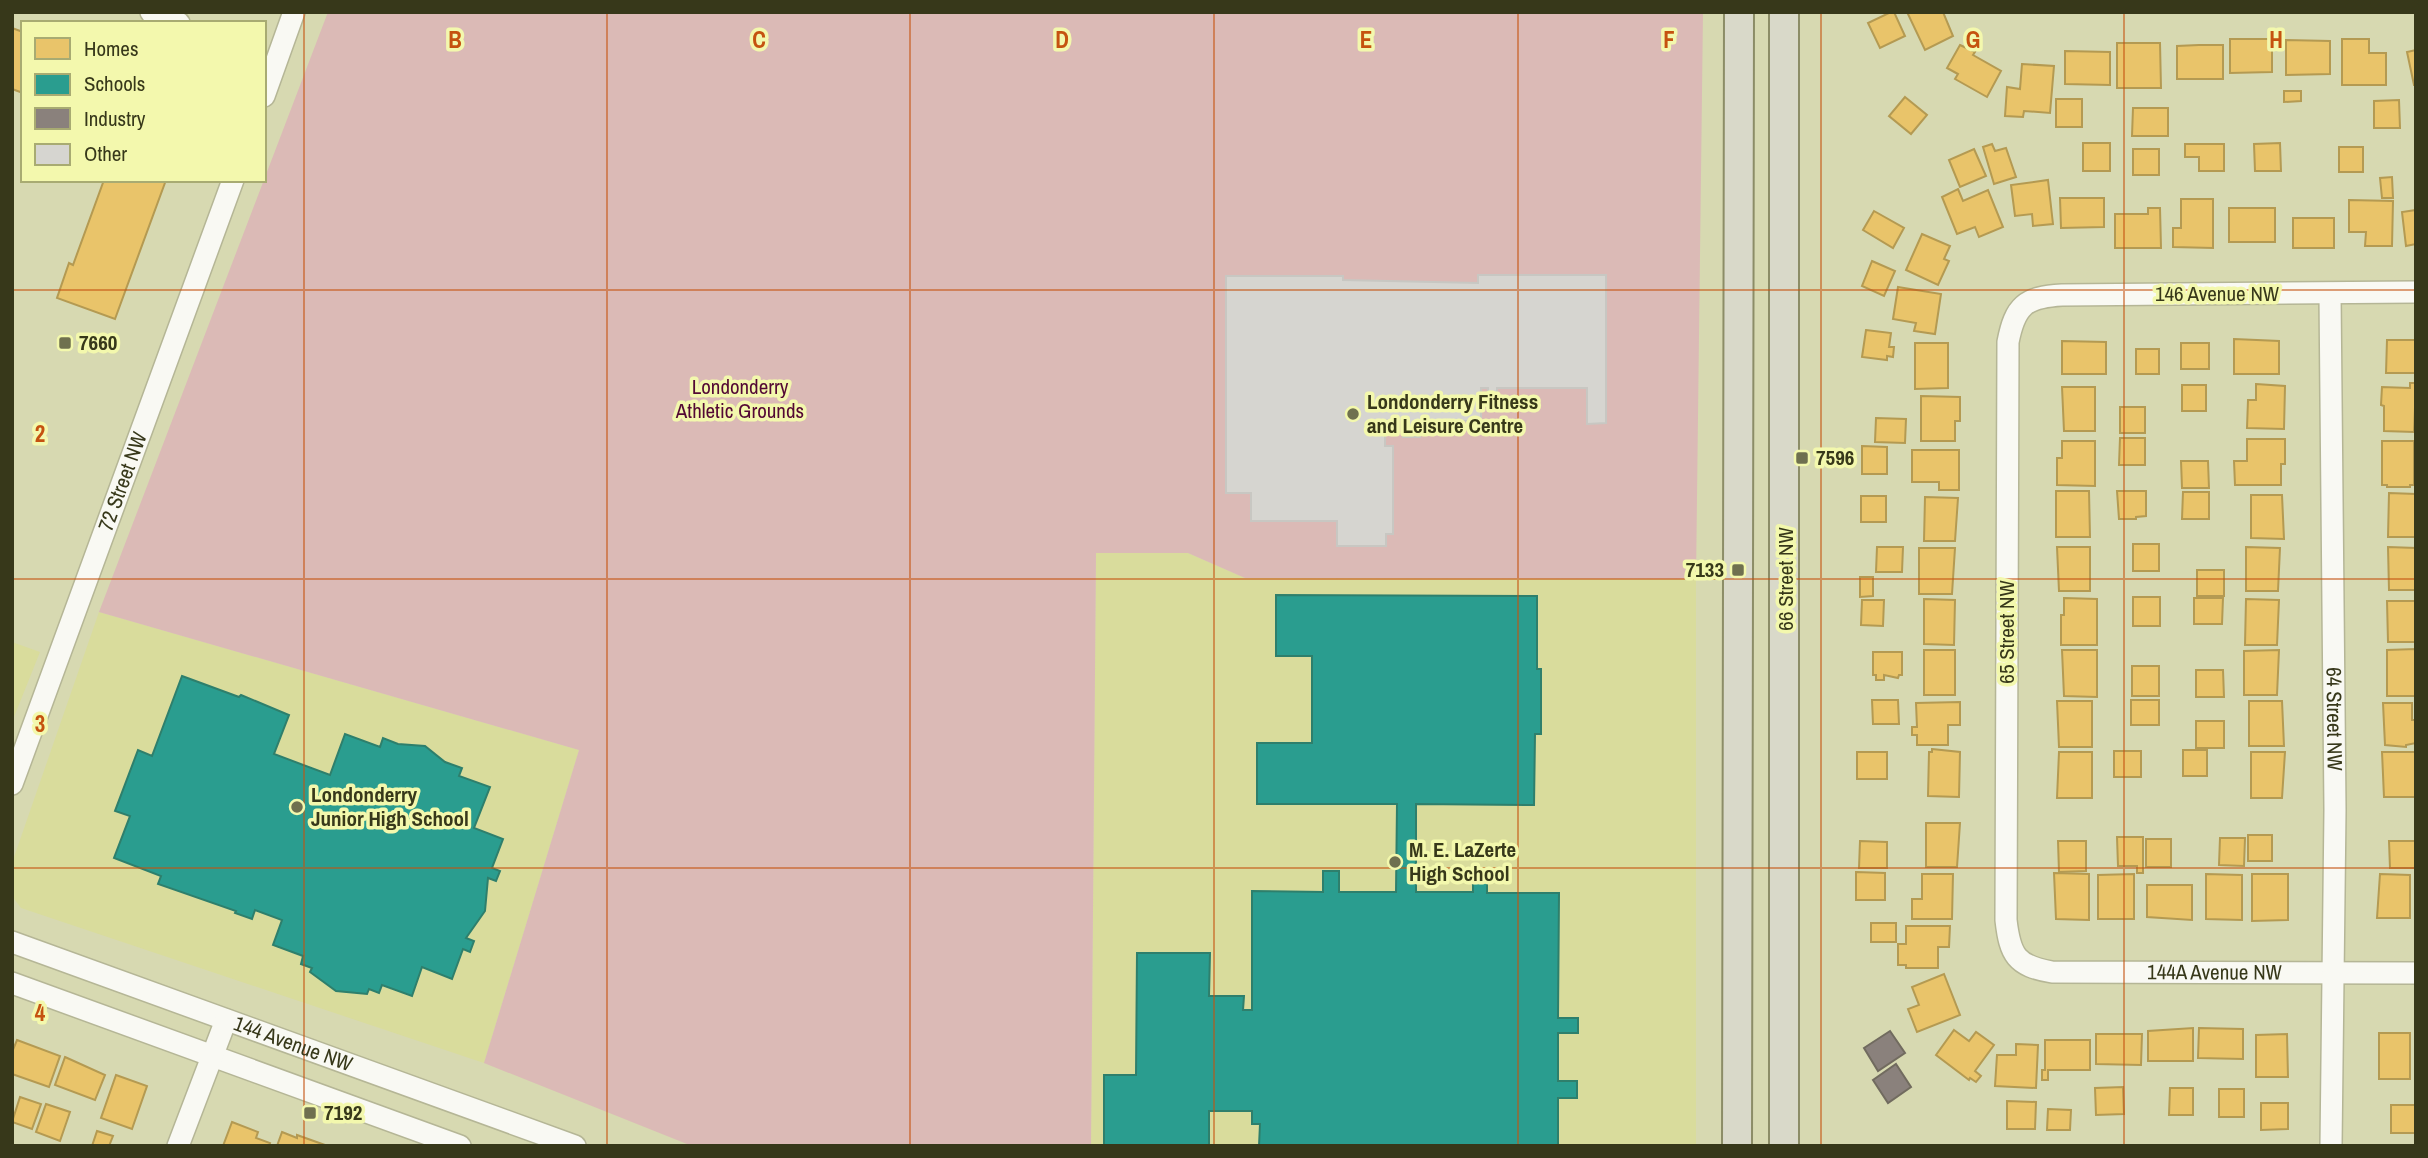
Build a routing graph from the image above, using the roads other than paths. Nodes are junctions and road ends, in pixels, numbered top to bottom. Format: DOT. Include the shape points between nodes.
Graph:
graph roads {
  1 [pos="151,12"];
  2 [pos="295,12"];
  3 [pos="1738,12"];
  4 [pos="1784,12"];
  5 [pos="174,21"];
  6 [pos="271,58"];
  7 [pos="266,85"];
  8 [pos="232,182"];
  9 [pos="2416,292"];
  10 [pos="2330,294"];
  11 [pos="2020,307"];
  12 [pos="12,783"];
  13 [pos="12,942"];
  14 [pos="2016,957"];
  15 [pos="2332,973"];
  16 [pos="2416,973"];
  17 [pos="12,984"];
  18 [pos="226,1020"];
  19 [pos="213,1056"];
  20 [pos="178,1146"];
  21 [pos="460,1146"];
  22 [pos="575,1146"];
  23 [pos="1737,1146"];
  24 [pos="1784,1146"];
  25 [pos="2331,1146"];
  1 -- 5 [label="street"];
  2 -- 6 [label="street"];
  3 -- 23 [label="main road"];
  4 -- 24 [label="main road, 66 Street NW"];
  6 -- 7 [label="street"];
  8 -- 12 [label="street, 72 Street NW"];
  9 -- 10 [label="street, 146 Avenue NW"];
  10 -- 11 [label="street, 146 Avenue NW" via="2044,296"];
  10 -- 15 [label="street, 64 Street NW" via="2335,796"];
  11 -- 14 [label="street, 65 Street NW" via="2010,328 2007,356 2006,920"];
  13 -- 18 [label="street, 144 Avenue NW"];
  14 -- 15 [label="street, 144A Avenue NW" via="2024,965 2052,972"];
  15 -- 16 [label="street, 144A Avenue NW"];
  15 -- 25 [label="street, 64 Street NW"];
  17 -- 19 [label="street, 144 Avenue NW"];
  18 -- 19 [label="street"];
  18 -- 22 [label="street, 144 Avenue NW"];
  19 -- 20 [label="street"];
  19 -- 21 [label="street, 144 Avenue NW"];
}
